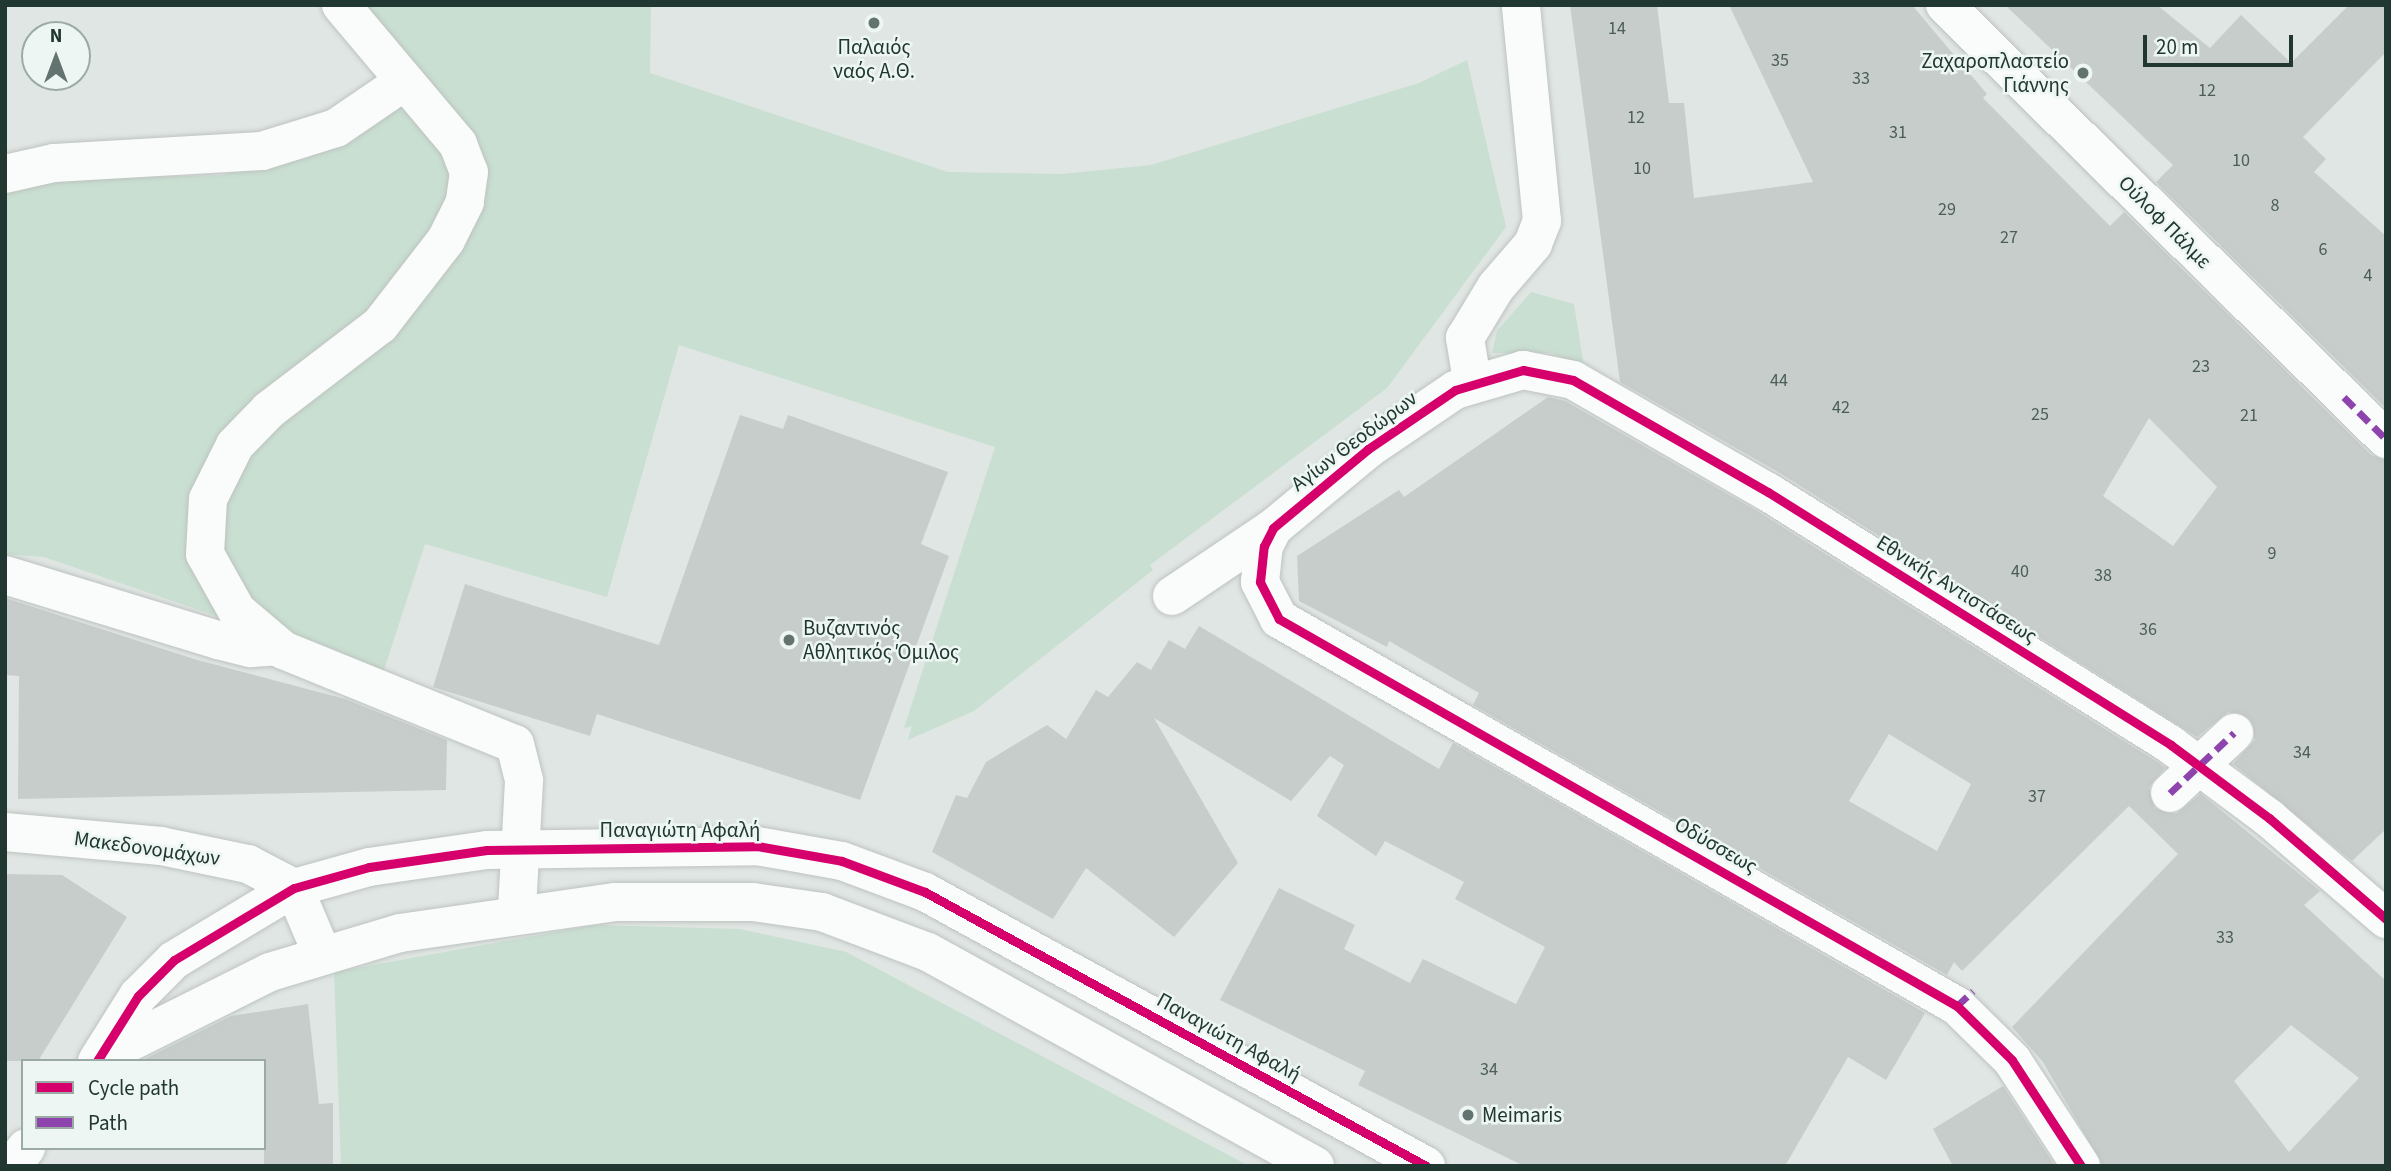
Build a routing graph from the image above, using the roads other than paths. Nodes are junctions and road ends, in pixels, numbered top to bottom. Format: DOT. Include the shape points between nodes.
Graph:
graph roads {
  1 [pos="341,5"];
  2 [pos="1521,5"];
  3 [pos="1945,5"];
  4 [pos="402,83"];
  5 [pos="5,174"];
  6 [pos="1472,381"];
  7 [pos="2386,439"];
  8 [pos="1273,528"];
  9 [pos="5,575"];
  10 [pos="1172,596"];
  11 [pos="277,646"];
  12 [pos="2234,733"];
  13 [pos="2200,765"];
  14 [pos="2170,793"];
  15 [pos="5,832"];
  16 [pos="520,848"];
  17 [pos="294,888"];
  18 [pos="517,912"];
  19 [pos="2386,919"];
  20 [pos="322,954"];
  21 [pos="98,1059"];
  22 [pos="24,1150"];
  23 [pos="12,1166"];
  24 [pos="1315,1166"];
  25 [pos="1426,1166"];
  26 [pos="2081,1166"];
  1 -- 4 [label="street"];
  2 -- 6 [label="street" via="1542,221 1533,244 1496,286 1465,338"];
  3 -- 7 [label="street, Ούλοφ Πάλμε"];
  4 -- 5 [label="street" via="336,128 262,150 54,163"];
  4 -- 11 [label="street" via="464,153 469,182 454,229 380,325 247,428 208,499 203,541 212,576 237,611"];
  6 -- 8 [label="street, Αγίων Θεοδώρων" via="1368,449"];
  6 -- 13 [label="street, Εθνικής Αντιστάσεως" via="1532,370 1606,395"];
  8 -- 10 [label="street, Αγίων Θεοδώρων"];
  8 -- 26 [label="street, Οδύσσεως" via="1264,546 1260,582 1279,619 1966,998"];
  9 -- 11 [label="street" via="241,646"];
  11 -- 16 [label="street" via="333,674 510,738 520,752 524,781"];
  12 -- 13 [label="street"];
  13 -- 14 [label="street"];
  13 -- 19 [label="street, Εθνικής Αντιστάσεως"];
  15 -- 17 [label="street, Μακεδονομάχων" via="217,856"];
  16 -- 17 [label="street, Παναγιώτη Αφαλή" via="422,857"];
  16 -- 18 [label="street"];
  16 -- 25 [label="street, Παναγιώτη Αφαλή" via="757,845 864,868 958,908"];
  17 -- 20 [label="street"];
  17 -- 21 [label="street, Παναγιώτη Αφαλή" via="174,960 138,996"];
  18 -- 20 [label="street, Παναγιώτη Αφαλή"];
  18 -- 24 [label="street, Παναγιώτη Αφαλή" via="724,900 845,919 947,961"];
  20 -- 21 [label="street, Παναγιώτη Αφαλή"];
  22 -- 23 [label="street"];
}
